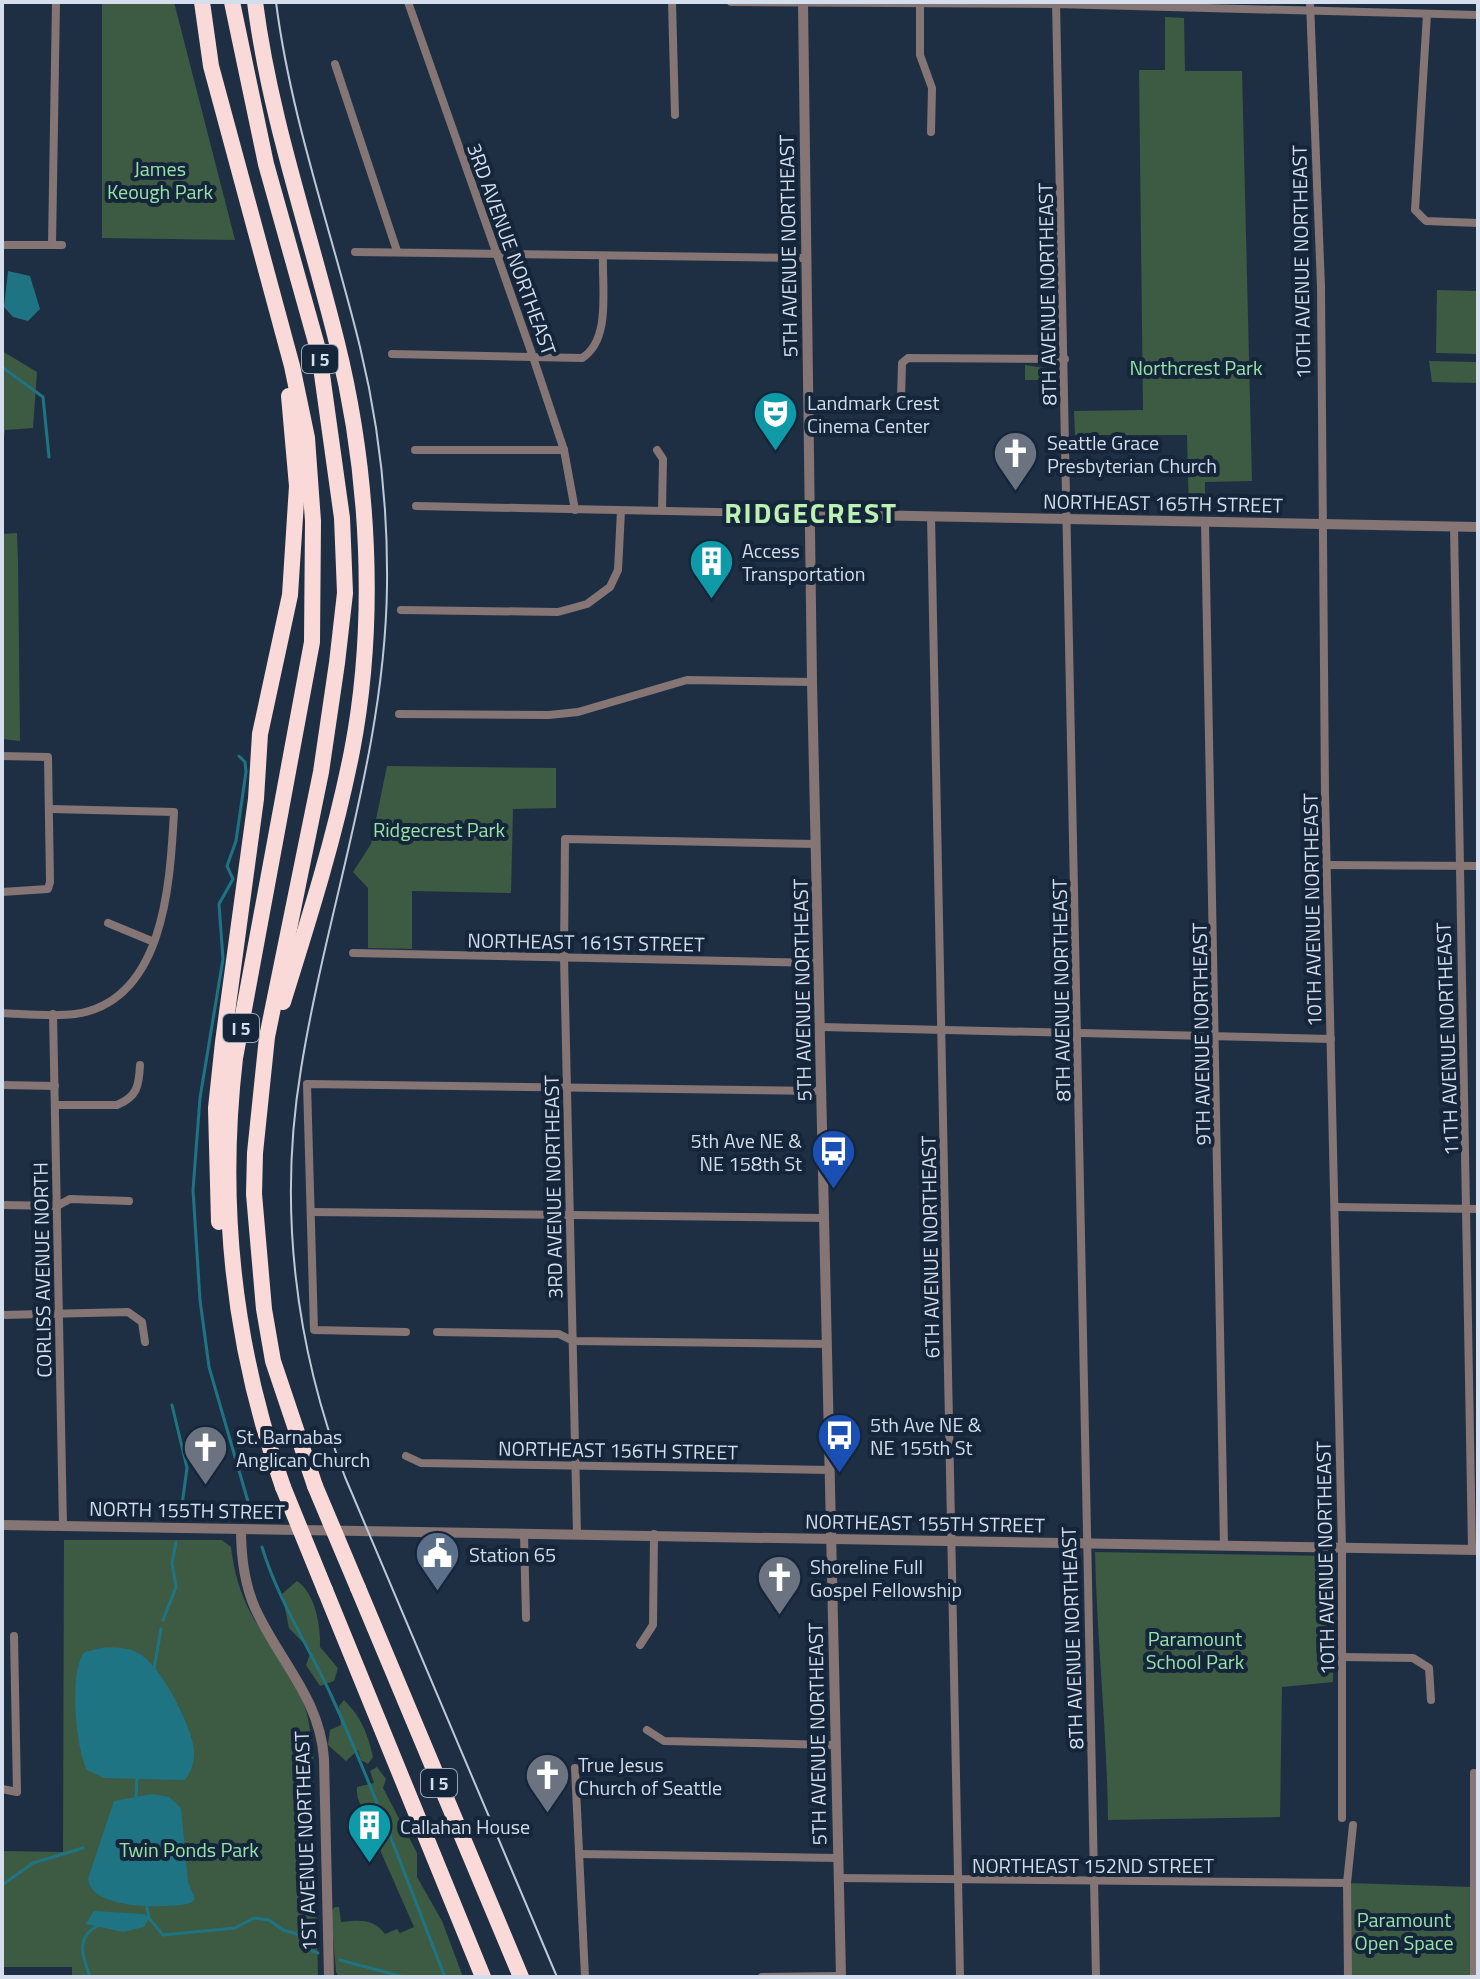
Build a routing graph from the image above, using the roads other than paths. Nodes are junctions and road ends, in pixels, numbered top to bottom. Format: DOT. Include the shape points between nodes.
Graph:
graph roads {
  1 [pos="56,2"];
  2 [pos="202,2"];
  3 [pos="232,2"];
  4 [pos="255,2"];
  5 [pos="408,2"];
  6 [pos="672,2"];
  7 [pos="731,2"];
  8 [pos="1443,2"];
  9 [pos="803,3"];
  10 [pos="1056,3"];
  11 [pos="920,4"];
  12 [pos="1310,7"];
  13 [pos="1427,14"];
  14 [pos="1443,14"];
  15 [pos="1478,15"];
  16 [pos="335,64"];
  17 [pos="675,115"];
  18 [pos="931,132"];
  19 [pos="1478,223"];
  20 [pos="2,245"];
  21 [pos="52,245"];
  22 [pos="62,245"];
  23 [pos="397,251"];
  24 [pos="355,252"];
  25 [pos="496,256"];
  26 [pos="603,258"];
  27 [pos="806,258"];
  28 [pos="392,354"];
  29 [pos="533,357"];
  30 [pos="1065,359"];
  31 [pos="292,366"];
  32 [pos="901,399"];
  33 [pos="415,450"];
  34 [pos="564,450"];
  35 [pos="657,450"];
  36 [pos="416,506"];
  37 [pos="575,510"];
  38 [pos="662,510"];
  39 [pos="621,511"];
  40 [pos="810,514"];
  41 [pos="931,516"];
  42 [pos="1069,519"];
  43 [pos="1205,522"];
  44 [pos="1322,524"];
  45 [pos="1454,526"];
  46 [pos="1478,527"];
  47 [pos="401,610"];
  48 [pos="812,682"];
  49 [pos="399,714"];
  50 [pos="2,756"];
  51 [pos="50,809"];
  52 [pos="816,844"];
  53 [pos="1327,865"];
  54 [pos="1457,866"];
  55 [pos="1478,866"];
  56 [pos="2,892"];
  57 [pos="108,923"];
  58 [pos="154,942"];
  59 [pos="353,953"];
  60 [pos="564,957"];
  61 [pos="819,963"];
  62 [pos="2,1013"];
  63 [pos="53,1014"];
  64 [pos="821,1027"];
  65 [pos="943,1031"];
  66 [pos="1077,1033"];
  67 [pos="1217,1035"];
  68 [pos="1331,1039"];
  69 [pos="140,1065"];
  70 [pos="262,1072"];
  71 [pos="2,1085"];
  72 [pos="55,1086"];
  73 [pos="567,1088"];
  74 [pos="822,1091"];
  75 [pos="55,1105"];
  76 [pos="129,1201"];
  77 [pos="2,1205"];
  78 [pos="57,1206"];
  79 [pos="1336,1207"];
  80 [pos="1473,1209"];
  81 [pos="312,1212"];
  82 [pos="570,1215"];
  83 [pos="824,1218"];
  84 [pos="234,1286"];
  85 [pos="2,1315"];
  86 [pos="59,1315"];
  87 [pos="406,1332"];
  88 [pos="437,1332"];
  89 [pos="573,1341"];
  90 [pos="145,1342"];
  91 [pos="827,1344"];
  92 [pos="406,1456"];
  93 [pos="576,1466"];
  94 [pos="830,1470"];
  95 [pos="2,1525"];
  96 [pos="63,1526"];
  97 [pos="241,1529"];
  98 [pos="371,1532"];
  99 [pos="524,1534"];
  100 [pos="577,1534"];
  101 [pos="654,1534"];
  102 [pos="832,1540"];
  103 [pos="951,1541"];
  104 [pos="1085,1543"];
  105 [pos="1224,1546"];
  106 [pos="1342,1548"];
  107 [pos="1475,1550"];
  108 [pos="526,1618"];
  109 [pos="14,1636"];
  110 [pos="640,1645"];
  111 [pos="1342,1657"];
  112 [pos="2,1670"];
  113 [pos="14,1671"];
  114 [pos="1431,1700"];
  115 [pos="647,1730"];
  116 [pos="834,1745"];
  117 [pos="575,1768"];
  118 [pos="1474,1773"];
  119 [pos="2,1789"];
  120 [pos="1342,1818"];
  121 [pos="1353,1825"];
  122 [pos="580,1854"];
  123 [pos="837,1858"];
  124 [pos="838,1878"];
  125 [pos="959,1880"];
  126 [pos="1094,1880"];
  127 [pos="1347,1883"];
  128 [pos="1475,1887"];
  129 [pos="841,1976"];
  130 [pos="329,1977"];
  131 [pos="483,1977"];
  132 [pos="521,1977"];
  133 [pos="585,1977"];
  134 [pos="762,1977"];
  135 [pos="960,1977"];
  136 [pos="1096,1977"];
  137 [pos="1348,1977"];
  138 [pos="1474,1977"];
  1 -- 21 [label="street"];
  2 -- 31 [label="highway, I 5" via="211,66"];
  3 -- 70 [label="highway, I 5" via="262,149 319,353 333,433 345,593 321,772"];
  4 -- 70 [label="highway" via="275,113 338,344 352,420 365,612 350,757 319,888"];
  5 -- 25 [label="street, 3RD AVENUE NORTHEAST"];
  6 -- 17 [label="street"];
  7 -- 9 [label="street"];
  8 -- 14 [label="street"];
  9 -- 11 [label="street"];
  9 -- 27 [label="street, 5TH AVENUE NORTHEAST"];
  10 -- 11 [label="street"];
  10 -- 12 [label="street"];
  10 -- 30 [label="street, 8TH AVENUE NORTHEAST"];
  11 -- 18 [label="street" via="920,60 932,88"];
  12 -- 13 [label="street"];
  12 -- 44 [label="street, 10TH AVENUE NORTHEAST" via="1321,287"];
  13 -- 14 [label="street"];
  13 -- 19 [label="street" via="1413,198 1420,218"];
  14 -- 15 [label="street"];
  16 -- 23 [label="street"];
  20 -- 21 [label="street"];
  21 -- 22 [label="street"];
  23 -- 24 [label="street"];
  23 -- 25 [label="street"];
  25 -- 26 [label="street"];
  25 -- 29 [label="street, 3RD AVENUE NORTHEAST"];
  26 -- 27 [label="street"];
  26 -- 29 [label="street" via="600,335 594,350 582,358"];
  27 -- 40 [label="street, 5TH AVENUE NORTHEAST"];
  28 -- 29 [label="street"];
  29 -- 34 [label="street, 3RD AVENUE NORTHEAST"];
  30 -- 32 [label="street" via="908,358 902,363"];
  30 -- 42 [label="street, 8TH AVENUE NORTHEAST"];
  31 -- 84 [label="highway, I 5" via="307,438 312,642 235,1058 229,1112"];
  31 -- 84 [label="highway" via="289,393 297,486 290,595 260,734 216,1108 222,1261"];
  33 -- 34 [label="street"];
  34 -- 37 [label="street, 3RD AVENUE NORTHEAST"];
  35 -- 38 [label="street" via="663,459"];
  36 -- 37 [label="street, NORTHEAST 165TH STREET"];
  37 -- 39 [label="street, NORTHEAST 165TH STREET"];
  38 -- 39 [label="street, NORTHEAST 165TH STREET"];
  38 -- 40 [label="street, NORTHEAST 165TH STREET"];
  39 -- 47 [label="street" via="614,580 604,593 576,608"];
  40 -- 41 [label="street, NORTHEAST 165TH STREET"];
  40 -- 48 [label="street, 5TH AVENUE NORTHEAST"];
  41 -- 42 [label="street, NORTHEAST 165TH STREET"];
  41 -- 65 [label="street, 6TH AVENUE NORTHEAST"];
  42 -- 43 [label="street, NORTHEAST 165TH STREET"];
  42 -- 66 [label="street, 8TH AVENUE NORTHEAST"];
  43 -- 44 [label="street, NORTHEAST 165TH STREET"];
  43 -- 67 [label="street, 9TH AVENUE NORTHEAST"];
  44 -- 45 [label="street, NORTHEAST 165TH STREET"];
  44 -- 53 [label="street, 10TH AVENUE NORTHEAST"];
  45 -- 46 [label="street, NORTHEAST 165TH STREET"];
  45 -- 54 [label="street, 11TH AVENUE NORTHEAST"];
  48 -- 49 [label="street" via="687,680 578,712 549,715"];
  48 -- 52 [label="street, 5TH AVENUE NORTHEAST"];
  50 -- 51 [label="street" via="48,757"];
  51 -- 56 [label="street" via="48,889"];
  51 -- 58 [label="street" via="174,812 171,868"];
  52 -- 60 [label="street, 3RD AVENUE NORTHEAST" via="565,839"];
  52 -- 61 [label="street, 5TH AVENUE NORTHEAST"];
  53 -- 54 [label="street"];
  53 -- 68 [label="street, 10TH AVENUE NORTHEAST"];
  54 -- 55 [label="street"];
  54 -- 80 [label="street, 11TH AVENUE NORTHEAST"];
  57 -- 58 [label="street"];
  58 -- 63 [label="street" via="143,970 125,991 95,1009"];
  59 -- 60 [label="street, NORTHEAST 161ST STREET"];
  60 -- 61 [label="street, NORTHEAST 161ST STREET"];
  60 -- 73 [label="street, 3RD AVENUE NORTHEAST"];
  61 -- 64 [label="street, 5TH AVENUE NORTHEAST"];
  62 -- 63 [label="street"];
  63 -- 72 [label="street, CORLISS AVENUE NORTH"];
  64 -- 65 [label="street"];
  64 -- 74 [label="street, 5TH AVENUE NORTHEAST"];
  65 -- 66 [label="street"];
  65 -- 103 [label="street, 6TH AVENUE NORTHEAST"];
  66 -- 67 [label="street"];
  66 -- 104 [label="street, 8TH AVENUE NORTHEAST"];
  67 -- 68 [label="street"];
  67 -- 105 [label="street, 9TH AVENUE NORTHEAST"];
  68 -- 79 [label="street, 10TH AVENUE NORTHEAST"];
  69 -- 75 [label="street" via="139,1084 126,1102"];
  70 -- 132 [label="highway, I 5, bridge" via="254,1194 264,1309 278,1376 315,1486"];
  71 -- 72 [label="street"];
  72 -- 75 [label="street, CORLISS AVENUE NORTH"];
  73 -- 74 [label="street"];
  73 -- 81 [label="street" via="307,1084"];
  73 -- 82 [label="street, 3RD AVENUE NORTHEAST"];
  74 -- 83 [label="street, 5TH AVENUE NORTHEAST"];
  75 -- 78 [label="street, CORLISS AVENUE NORTH"];
  76 -- 78 [label="street" via="70,1199"];
  77 -- 78 [label="street"];
  78 -- 86 [label="street, CORLISS AVENUE NORTH"];
  79 -- 80 [label="street"];
  79 -- 106 [label="street, 10TH AVENUE NORTHEAST"];
  80 -- 107 [label="street, 11TH AVENUE NORTHEAST"];
  81 -- 82 [label="street"];
  81 -- 87 [label="street" via="314,1330"];
  82 -- 83 [label="street"];
  82 -- 89 [label="street, 3RD AVENUE NORTHEAST"];
  83 -- 91 [label="street, 5TH AVENUE NORTHEAST"];
  84 -- 131 [label="highway, I 5, bridge" via="254,1395 283,1487"];
  85 -- 86 [label="street"];
  86 -- 90 [label="street" via="84,1310 133,1313 142,1322"];
  86 -- 96 [label="street, CORLISS AVENUE NORTH"];
  88 -- 89 [label="street" via="559,1334"];
  89 -- 91 [label="street"];
  89 -- 93 [label="street, 3RD AVENUE NORTHEAST"];
  91 -- 94 [label="street, 5TH AVENUE NORTHEAST"];
  92 -- 93 [label="street, NORTHEAST 156TH STREET" via="421,1463"];
  93 -- 94 [label="street, NORTHEAST 156TH STREET"];
  93 -- 100 [label="street, 3RD AVENUE NORTHEAST"];
  94 -- 102 [label="street, 5TH AVENUE NORTHEAST"];
  95 -- 96 [label="street, NORTH 155TH STREET"];
  96 -- 97 [label="street, NORTH 155TH STREET"];
  97 -- 98 [label="street, NORTH 155TH STREET"];
  97 -- 130 [label="street, 1ST AVENUE NORTHEAST" via="242,1563 255,1606 311,1701 323,1741"];
  98 -- 99 [label="street, NORTHEAST 155TH STREET"];
  99 -- 100 [label="street, NORTHEAST 155TH STREET"];
  99 -- 108 [label="street"];
  100 -- 101 [label="street, NORTHEAST 155TH STREET"];
  101 -- 102 [label="street, NORTHEAST 155TH STREET"];
  101 -- 110 [label="street" via="653,1625"];
  102 -- 103 [label="street, NORTHEAST 155TH STREET"];
  102 -- 116 [label="street, 5TH AVENUE NORTHEAST"];
  103 -- 104 [label="street, NORTHEAST 155TH STREET"];
  103 -- 125 [label="street, 6TH AVENUE NORTHEAST"];
  104 -- 105 [label="street, NORTHEAST 155TH STREET"];
  104 -- 126 [label="street, 8TH AVENUE NORTHEAST"];
  105 -- 106 [label="street, NORTHEAST 155TH STREET"];
  106 -- 107 [label="street, NORTHEAST 155TH STREET"];
  106 -- 111 [label="street, 10TH AVENUE NORTHEAST"];
  109 -- 113 [label="street"];
  111 -- 114 [label="street" via="1422,1661 1429,1668"];
  111 -- 120 [label="street, 10TH AVENUE NORTHEAST"];
  112 -- 113 [label="street"];
  113 -- 119 [label="street" via="17,1792"];
  115 -- 116 [label="street" via="664,1741"];
  116 -- 123 [label="street, 5TH AVENUE NORTHEAST"];
  117 -- 122 [label="street"];
  118 -- 128 [label="street"];
  121 -- 127 [label="street"];
  122 -- 123 [label="street"];
  122 -- 133 [label="street"];
  123 -- 124 [label="street, 5TH AVENUE NORTHEAST"];
  124 -- 125 [label="street, NORTHEAST 152ND STREET"];
  124 -- 129 [label="street, 5TH AVENUE NORTHEAST"];
  125 -- 126 [label="street, NORTHEAST 152ND STREET"];
  125 -- 135 [label="street, 6TH AVENUE NORTHEAST"];
  126 -- 127 [label="street, NORTHEAST 152ND STREET"];
  126 -- 136 [label="street, 8TH AVENUE NORTHEAST"];
  127 -- 137 [label="street"];
  128 -- 138 [label="street"];
  129 -- 134 [label="street"];
}
